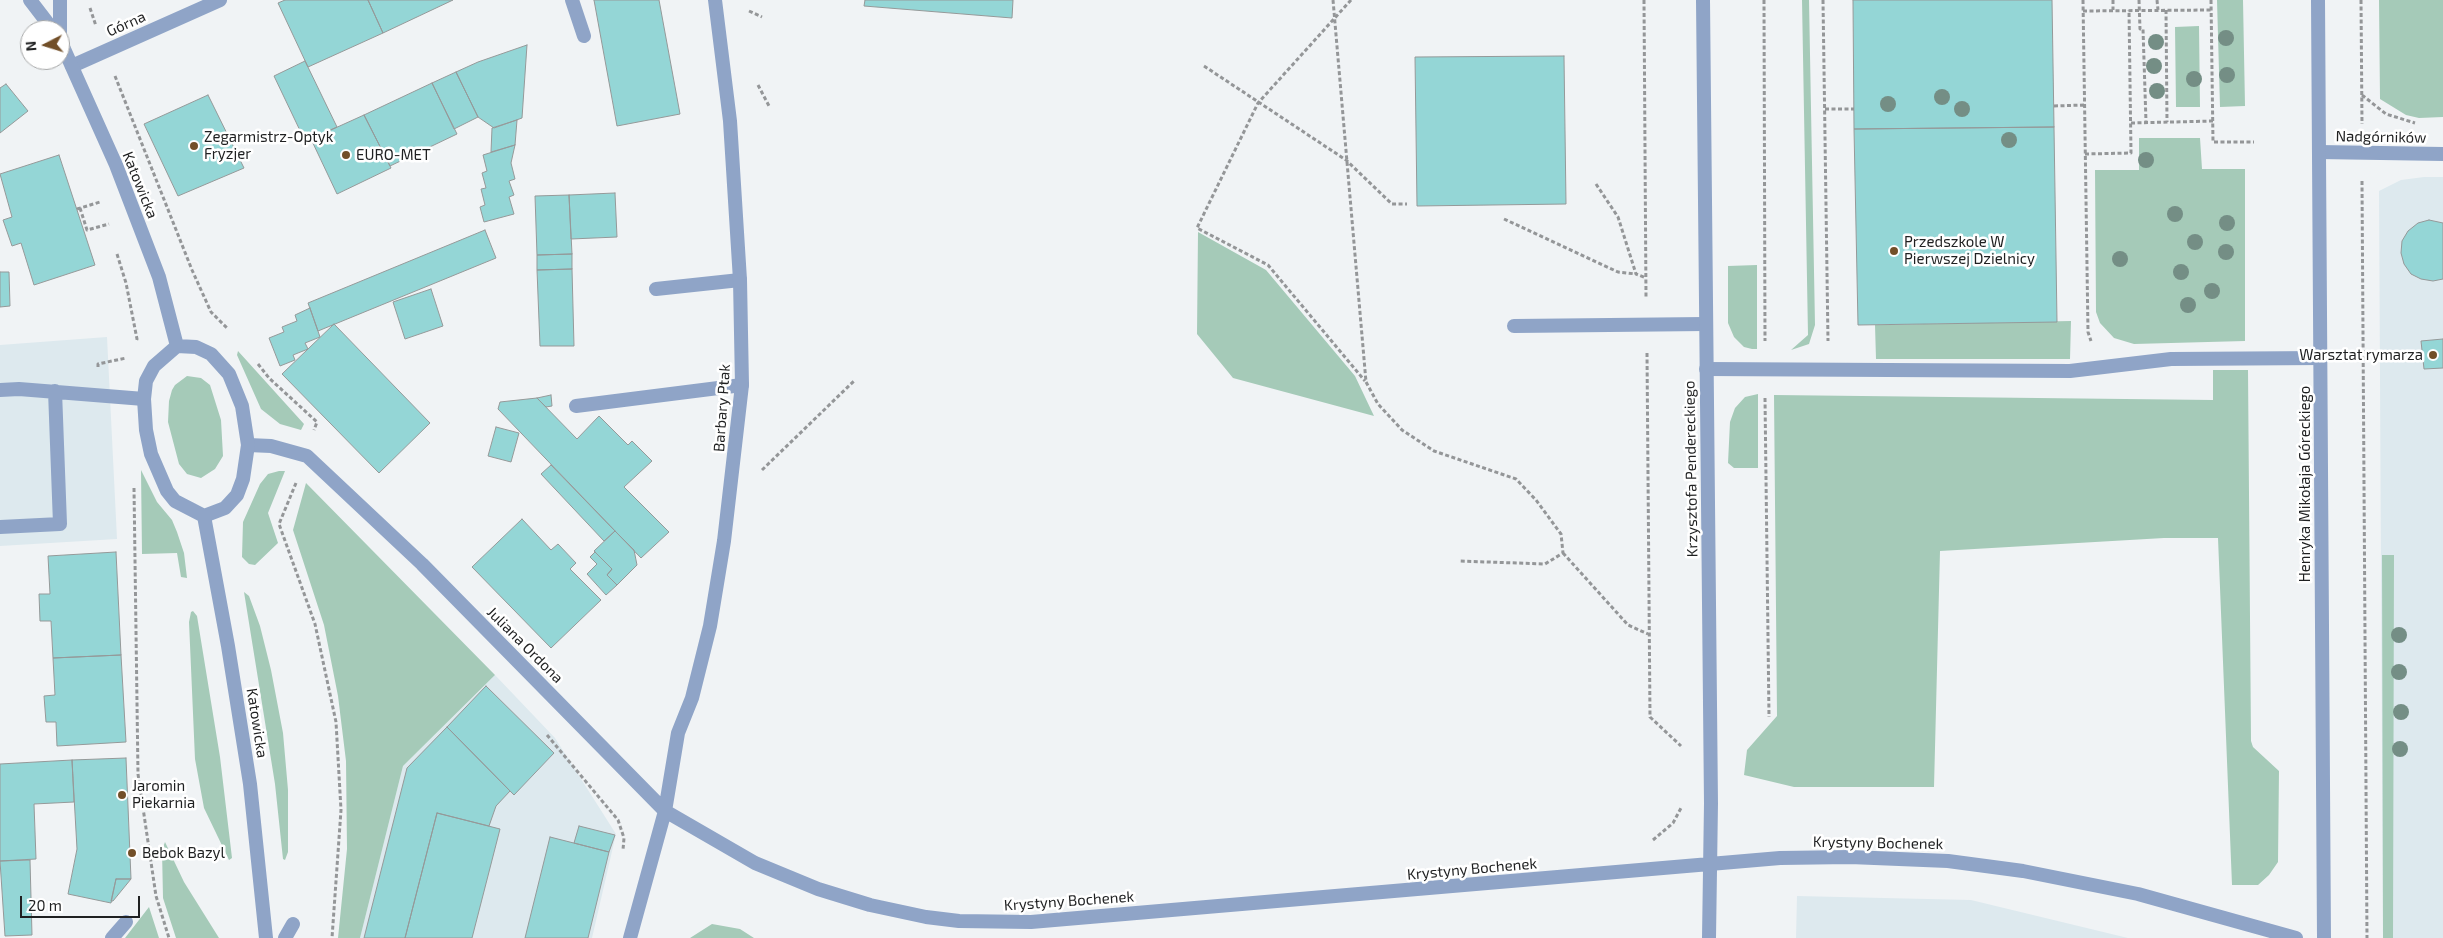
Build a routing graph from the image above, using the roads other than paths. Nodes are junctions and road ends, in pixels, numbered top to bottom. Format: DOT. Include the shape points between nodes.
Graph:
graph roads {
  1 [pos="30,0"];
  2 [pos="60,0"];
  3 [pos="220,0"];
  4 [pos="572,0"];
  5 [pos="715,0"];
  6 [pos="1703,0"];
  7 [pos="2318,0"];
  8 [pos="45,20"];
  9 [pos="60,20"];
  10 [pos="584,36"];
  11 [pos="70,61"];
  12 [pos="72,66"];
  13 [pos="2319,152"];
  14 [pos="2443,154"];
  15 [pos="740,280"];
  16 [pos="656,289"];
  17 [pos="1706,324"];
  18 [pos="1514,326"];
  19 [pos="177,346"];
  20 [pos="2321,358"];
  21 [pos="1706,369"];
  22 [pos="742,386"];
  23 [pos="0,390"];
  24 [pos="55,391"];
  25 [pos="144,399"];
  26 [pos="576,406"];
  27 [pos="248,445"];
  28 [pos="204,516"];
  29 [pos="0,527"];
  30 [pos="665,811"];
  31 [pos="1709,864"];
  32 [pos="126,922"];
  33 [pos="293,924"];
  34 [pos="112,938"];
  35 [pos="266,938"];
  36 [pos="285,938"];
  37 [pos="630,938"];
  38 [pos="1709,938"];
  39 [pos="2296,938"];
  40 [pos="2324,938"];
  1 -- 8 [label="street"];
  2 -- 9 [label="street, Katowicka"];
  3 -- 12 [label="street, Górna"];
  4 -- 10 [label="street"];
  5 -- 15 [label="street, Barbary Ptak" via="730,121"];
  6 -- 17 [label="street, Krzysztofa Pendereckiego"];
  7 -- 13 [label="street, Henryka Mikołaja Góreckiego"];
  11 -- 12 [label="street, Katowicka"];
  12 -- 19 [label="street, Katowicka" via="116,166 158,276"];
  13 -- 14 [label="street, Nadgórników"];
  13 -- 20 [label="street, Henryka Mikołaja Góreckiego"];
  15 -- 16 [label="street"];
  15 -- 22 [label="street, Barbary Ptak"];
  17 -- 18 [label="street"];
  17 -- 21 [label="street, Krzysztofa Pendereckiego"];
  19 -- 25 [label="street" via="154,366 146,381"];
  19 -- 27 [label="street" via="196,347 211,354 230,374 242,406"];
  20 -- 21 [label="street" via="2189,358 2070,371"];
  20 -- 40 [label="street, Henryka Mikołaja Góreckiego"];
  21 -- 31 [label="street, Krzysztofa Pendereckiego"];
  22 -- 26 [label="street"];
  22 -- 30 [label="street, Barbary Ptak" via="724,541 710,626 692,698 678,733"];
  23 -- 24 [label="street"];
  24 -- 25 [label="street"];
  24 -- 29 [label="street" via="60,524"];
  25 -- 28 [label="street" via="150,454 167,491 176,501"];
  27 -- 28 [label="street" via="237,495 225,508"];
  27 -- 30 [label="street, Juliana Ordona" via="271,446 307,456 422,564"];
  28 -- 35 [label="street, Katowicka" via="250,784"];
  30 -- 31 [label="street, Krystyny Bochenek" via="754,863 818,889 870,905 959,921 1080,919"];
  30 -- 37 [label="street"];
  31 -- 38 [label="street, Krzysztofa Pendereckiego"];
  31 -- 39 [label="street, Krystyny Bochenek" via="1812,857 1948,861 2084,882"];
  32 -- 34 [label="street"];
  33 -- 36 [label="street"];
}
